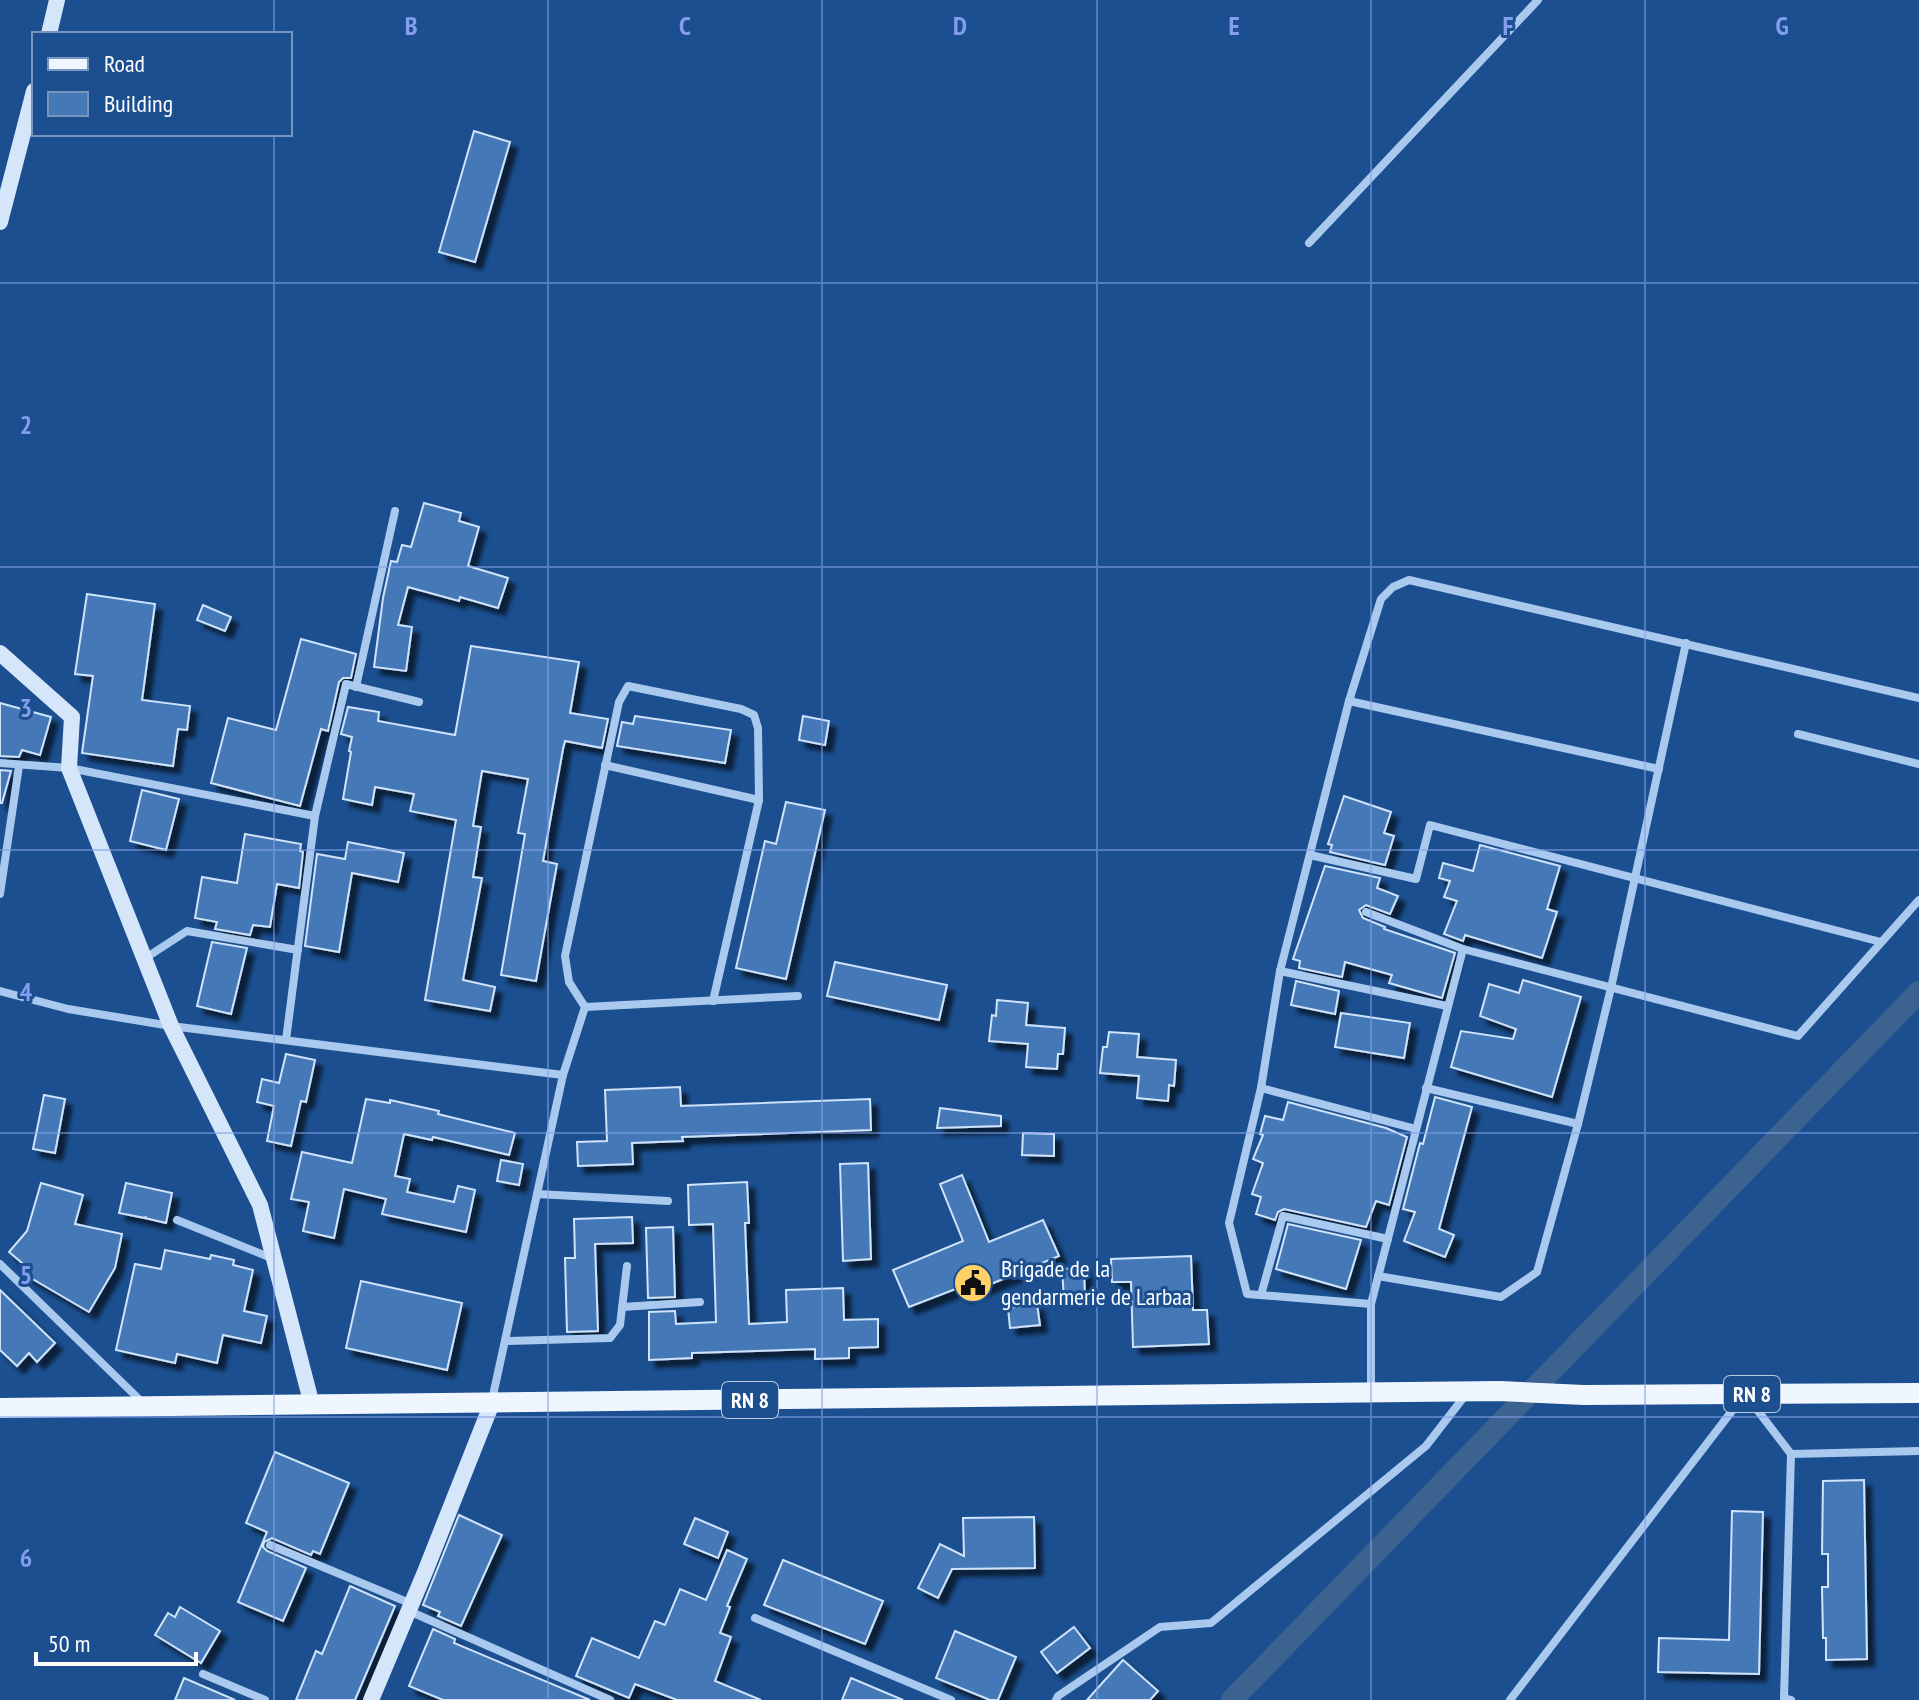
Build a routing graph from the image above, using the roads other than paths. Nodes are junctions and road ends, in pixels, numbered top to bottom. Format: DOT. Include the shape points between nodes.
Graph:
graph roads {
  1 [pos="57,0"];
  2 [pos="1538,0"];
  3 [pos="49,32"];
  4 [pos="32,99"];
  5 [pos="0,222"];
  6 [pos="1309,243"];
  7 [pos="395,511"];
  8 [pos="1686,643"];
  9 [pos="0,653"];
  10 [pos="356,687"];
  11 [pos="1919,698"];
  12 [pos="1349,701"];
  13 [pos="419,702"];
  14 [pos="1798,734"];
  15 [pos="0,763"];
  16 [pos="1919,764"];
  17 [pos="605,765"];
  18 [pos="19,766"];
  19 [pos="69,768"];
  20 [pos="1659,769"];
  21 [pos="759,800"];
  22 [pos="315,816"];
  23 [pos="1310,855"];
  24 [pos="4,859"];
  25 [pos="1636,877"];
  26 [pos="0,894"];
  27 [pos="1919,900"];
  28 [pos="1366,912"];
  29 [pos="1881,942"];
  30 [pos="1463,949"];
  31 [pos="298,950"];
  32 [pos="144,959"];
  33 [pos="1280,971"];
  34 [pos="1611,988"];
  35 [pos="0,991"];
  36 [pos="798,996"];
  37 [pos="713,1001"];
  38 [pos="1447,1006"];
  39 [pos="585,1007"];
  40 [pos="171,1026"];
  41 [pos="286,1040"];
  42 [pos="563,1075"];
  43 [pos="1261,1088"];
  44 [pos="1426,1088"];
  45 [pos="1578,1124"];
  46 [pos="1416,1129"];
  47 [pos="537,1194"];
  48 [pos="668,1201"];
  49 [pos="177,1220"];
  50 [pos="1388,1239"];
  51 [pos="274,1259"];
  52 [pos="0,1264"];
  53 [pos="627,1266"];
  54 [pos="1378,1276"];
  55 [pos="1261,1295"];
  56 [pos="700,1302"];
  57 [pos="1371,1304"];
  58 [pos="622,1307"];
  59 [pos="505,1341"];
  60 [pos="1467,1392"];
  61 [pos="1371,1393"];
  62 [pos="1919,1393"];
  63 [pos="1745,1394"];
  64 [pos="492,1403"];
  65 [pos="312,1405"];
  66 [pos="147,1406"];
  67 [pos="0,1408"];
  68 [pos="1919,1451"];
  69 [pos="1791,1454"];
  70 [pos="270,1545"];
  71 [pos="410,1608"];
  72 [pos="755,1618"];
  73 [pos="203,1674"];
  74 [pos="1786,1699"];
  75 [pos="265,1700"];
  76 [pos="371,1700"];
  77 [pos="610,1700"];
  78 [pos="951,1700"];
  79 [pos="1056,1700"];
  80 [pos="1510,1700"];
  1 -- 3 [label="main road"];
  2 -- 6 [label="street"];
  4 -- 5 [label="main road"];
  7 -- 10 [label="street"];
  8 -- 11 [label="street"];
  8 -- 12 [label="street" via="1409,580 1381,599"];
  8 -- 20 [label="street"];
  9 -- 19 [label="main road" via="72,717"];
  10 -- 13 [label="street"];
  10 -- 22 [label="street" via="346,684"];
  12 -- 20 [label="street"];
  12 -- 23 [label="street"];
  14 -- 16 [label="street"];
  15 -- 18 [label="street"];
  17 -- 21 [label="street"];
  17 -- 21 [label="street" via="619,702 628,686 741,709 754,715 758,728"];
  17 -- 39 [label="street" via="565,956 569,982"];
  18 -- 19 [label="street"];
  18 -- 24 [label="street"];
  19 -- 22 [label="street"];
  19 -- 32 [label="main road"];
  20 -- 25 [label="street"];
  21 -- 37 [label="street"];
  22 -- 31 [label="street"];
  23 -- 25 [label="street" via="1416,879 1430,825"];
  23 -- 33 [label="street"];
  24 -- 26 [label="street"];
  25 -- 29 [label="street"];
  25 -- 34 [label="street"];
  27 -- 29 [label="street"];
  28 -- 30 [label="street"];
  29 -- 34 [label="street" via="1798,1036"];
  30 -- 34 [label="street"];
  30 -- 38 [label="street"];
  31 -- 32 [label="street" via="187,931"];
  31 -- 41 [label="street"];
  32 -- 40 [label="main road"];
  33 -- 38 [label="street"];
  33 -- 43 [label="street"];
  34 -- 45 [label="street"];
  35 -- 40 [label="street"];
  36 -- 37 [label="street"];
  37 -- 39 [label="street"];
  38 -- 44 [label="street"];
  39 -- 42 [label="street"];
  40 -- 41 [label="street"];
  40 -- 51 [label="main road" via="260,1205"];
  41 -- 42 [label="street"];
  42 -- 47 [label="street"];
  43 -- 46 [label="street"];
  43 -- 55 [label="street" via="1229,1223 1247,1294"];
  44 -- 45 [label="street"];
  44 -- 46 [label="street"];
  45 -- 54 [label="street" via="1537,1272 1501,1297"];
  46 -- 50 [label="street"];
  47 -- 48 [label="street"];
  47 -- 59 [label="street"];
  49 -- 51 [label="street"];
  50 -- 54 [label="street"];
  50 -- 55 [label="street" via="1283,1216"];
  51 -- 65 [label="main road"];
  52 -- 66 [label="street"];
  53 -- 58 [label="street"];
  54 -- 57 [label="street"];
  55 -- 57 [label="street"];
  56 -- 58 [label="street"];
  57 -- 61 [label="street"];
  58 -- 59 [label="street" via="620,1325 610,1338"];
  59 -- 64 [label="street"];
  60 -- 61 [label="main road, RN 8"];
  60 -- 63 [label="main road, RN 8"];
  60 -- 79 [label="street" via="1426,1446 1211,1623 1160,1627"];
  61 -- 64 [label="main road, RN 8"];
  62 -- 63 [label="main road, RN 8"];
  63 -- 69 [label="street"];
  63 -- 80 [label="street"];
  64 -- 65 [label="main road, RN 8"];
  64 -- 71 [label="main road"];
  65 -- 66 [label="main road, RN 8"];
  66 -- 67 [label="main road, RN 8"];
  68 -- 69 [label="street"];
  69 -- 74 [label="street"];
  70 -- 71 [label="street"];
  71 -- 76 [label="main road"];
  71 -- 77 [label="street"];
  72 -- 78 [label="street"];
  73 -- 75 [label="street"];
}
